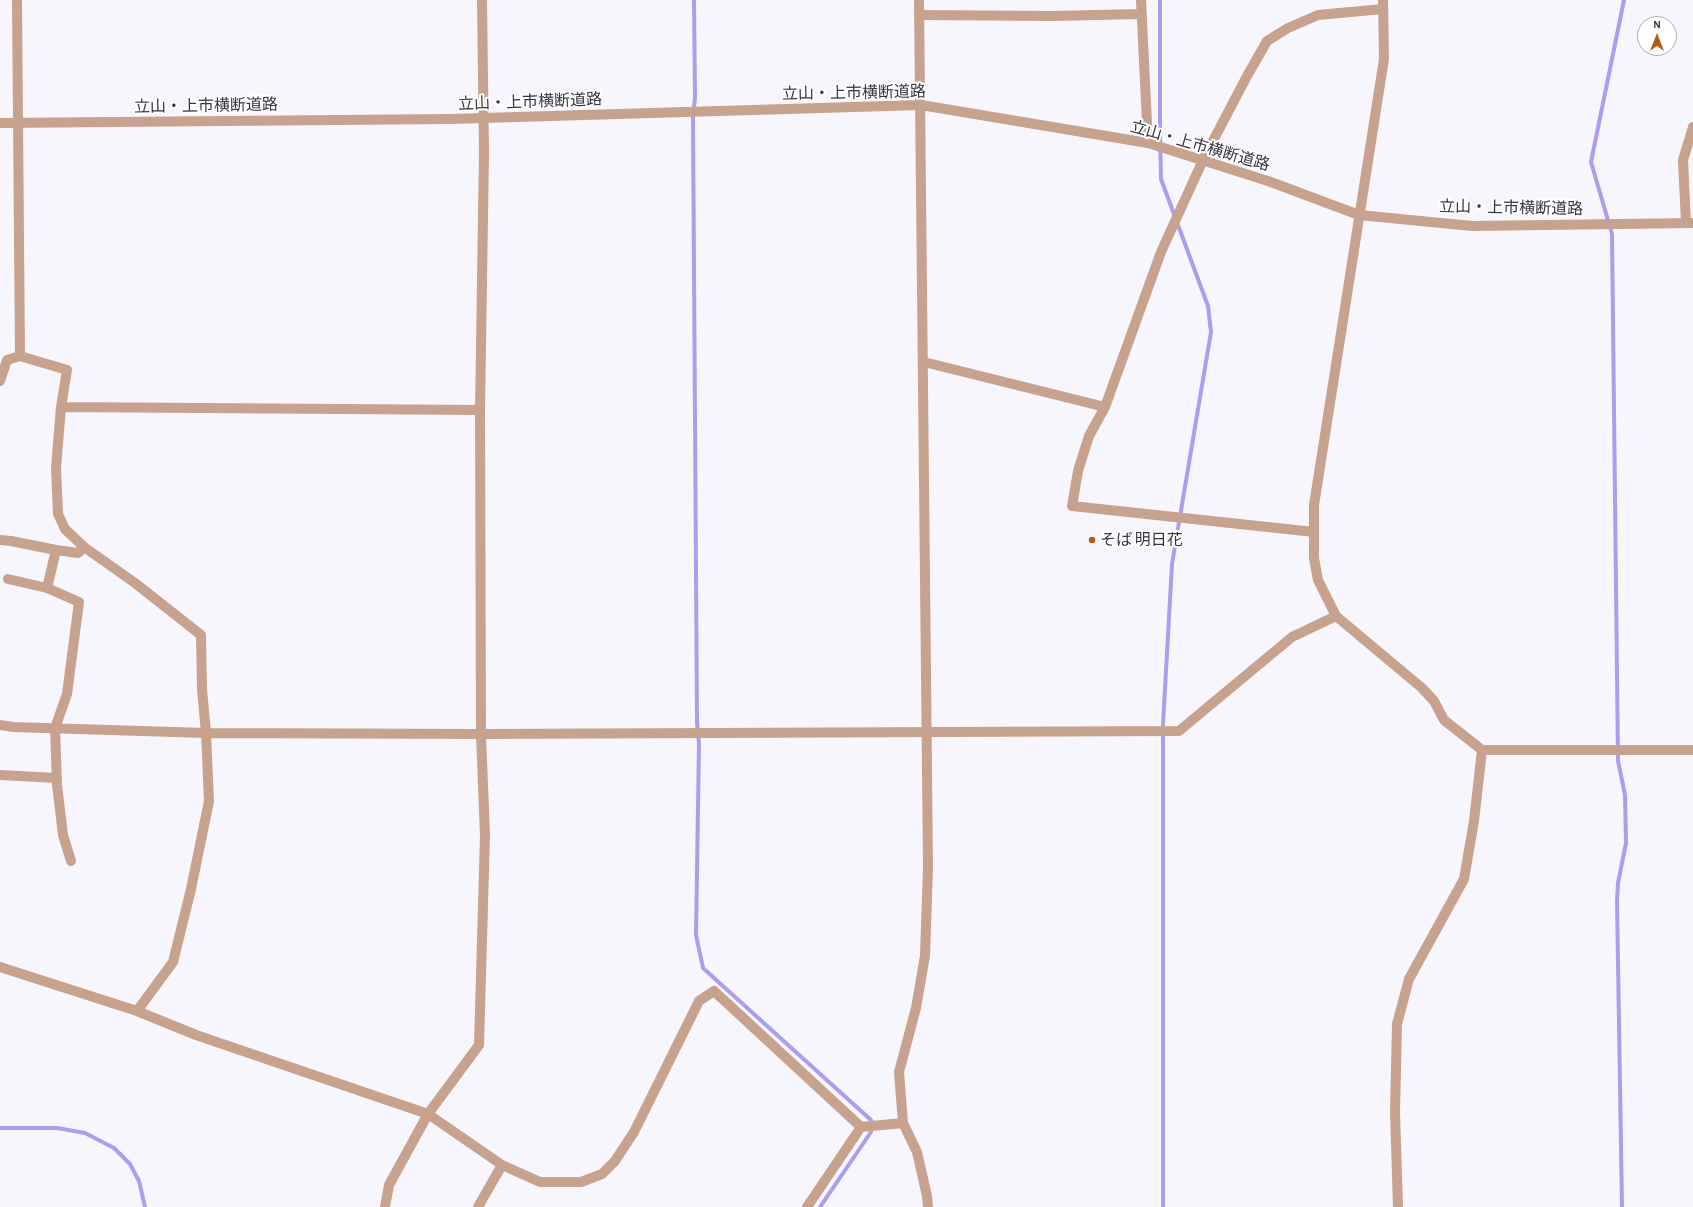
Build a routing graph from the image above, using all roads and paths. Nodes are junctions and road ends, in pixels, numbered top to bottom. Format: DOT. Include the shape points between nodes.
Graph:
graph roads {
  1 [pos="17,0"];
  2 [pos="482,0"];
  3 [pos="919,0"];
  4 [pos="1141,0"];
  5 [pos="1383,4"];
  6 [pos="1141,14"];
  7 [pos="920,15"];
  8 [pos="921,105"];
  9 [pos="483,118"];
  10 [pos="0,123"];
  11 [pos="19,123"];
  12 [pos="1693,127"];
  13 [pos="1149,143"];
  14 [pos="1203,160"];
  15 [pos="1359,215"];
  16 [pos="1690,223"];
  17 [pos="20,356"];
  18 [pos="924,362"];
  19 [pos="0,381"];
  20 [pos="61,407"];
  21 [pos="1105,407"];
  22 [pos="480,410"];
  23 [pos="1314,532"];
  24 [pos="0,540"];
  25 [pos="84,547"];
  26 [pos="56,550"];
  27 [pos="8,578"];
  28 [pos="47,588"];
  29 [pos="1336,616"];
  30 [pos="0,724"];
  31 [pos="55,728"];
  32 [pos="927,732"];
  33 [pos="206,733"];
  34 [pos="481,734"];
  35 [pos="1482,750"];
  36 [pos="1693,750"];
  37 [pos="0,775"];
  38 [pos="57,778"];
  39 [pos="71,861"];
  40 [pos="0,967"];
  41 [pos="137,1011"];
  42 [pos="428,1114"];
  43 [pos="903,1123"];
  44 [pos="861,1127"];
  45 [pos="502,1165"];
  46 [pos="385,1207"];
  47 [pos="478,1207"];
  48 [pos="806,1207"];
  49 [pos="928,1207"];
  50 [pos="1398,1207"];
  1 -- 11 [label="street"];
  2 -- 9 [label="street"];
  3 -- 7 [label="street"];
  4 -- 6 [label="street"];
  5 -- 14 [label="street" via="1318,15 1288,28 1268,41"];
  5 -- 15 [label="street" via="1384,59"];
  6 -- 7 [label="street"];
  6 -- 13 [label="street"];
  7 -- 8 [label="street"];
  8 -- 9 [label="street, 立山・上市横断道路"];
  8 -- 13 [label="street, 立山・上市横断道路"];
  8 -- 18 [label="street"];
  9 -- 11 [label="street, 立山・上市横断道路"];
  9 -- 22 [label="street"];
  10 -- 11 [label="street, 立山・上市横断道路"];
  11 -- 17 [label="street"];
  12 -- 16 [label="street" via="1683,160"];
  13 -- 14 [label="street, 立山・上市横断道路"];
  14 -- 15 [label="street, 立山・上市横断道路"];
  14 -- 21 [label="street" via="1161,252"];
  15 -- 16 [label="street, 立山・上市横断道路" via="1472,226"];
  15 -- 23 [label="street" via="1322,448 1314,505"];
  17 -- 19 [label="street" via="7,360"];
  17 -- 20 [label="street" via="67,370"];
  18 -- 21 [label="street"];
  18 -- 32 [label="street"];
  20 -- 22 [label="street"];
  20 -- 25 [label="street" via="56,468 58,514 65,529"];
  21 -- 23 [label="street" via="1089,436 1078,471 1072,506"];
  22 -- 34 [label="street"];
  23 -- 29 [label="street" via="1314,558 1318,580"];
  24 -- 26 [label="street"];
  25 -- 26 [label="street" via="78,553"];
  25 -- 33 [label="street" via="201,635"];
  26 -- 28 [label="street"];
  27 -- 28 [label="street"];
  28 -- 31 [label="street" via="79,602 67,694"];
  29 -- 32 [label="street" via="1292,637 1179,731"];
  29 -- 35 [label="street" via="1422,688 1434,701 1444,720"];
  30 -- 31 [label="street" via="13,727"];
  31 -- 33 [label="street"];
  31 -- 38 [label="street"];
  32 -- 34 [label="street"];
  32 -- 43 [label="street" via="928,867 925,956 916,1008 899,1072"];
  33 -- 34 [label="street"];
  33 -- 41 [label="street" via="208,801 191,889 172,962"];
  34 -- 42 [label="street" via="485,836 479,1045"];
  35 -- 36 [label="street"];
  35 -- 50 [label="street" via="1474,822 1464,879 1409,978 1397,1024 1395,1112"];
  37 -- 38 [label="street"];
  38 -- 39 [label="street" via="63,835"];
  40 -- 41 [label="street"];
  41 -- 42 [label="street" via="196,1035"];
  42 -- 45 [label="street"];
  42 -- 46 [label="street" via="388,1185"];
  43 -- 44 [label="street"];
  43 -- 49 [label="street" via="917,1152"];
  44 -- 45 [label="street" via="714,991 699,1001 634,1132 615,1161 602,1174 581,1182 540,1182"];
  44 -- 48 [label="street"];
  45 -- 47 [label="street"];
}
